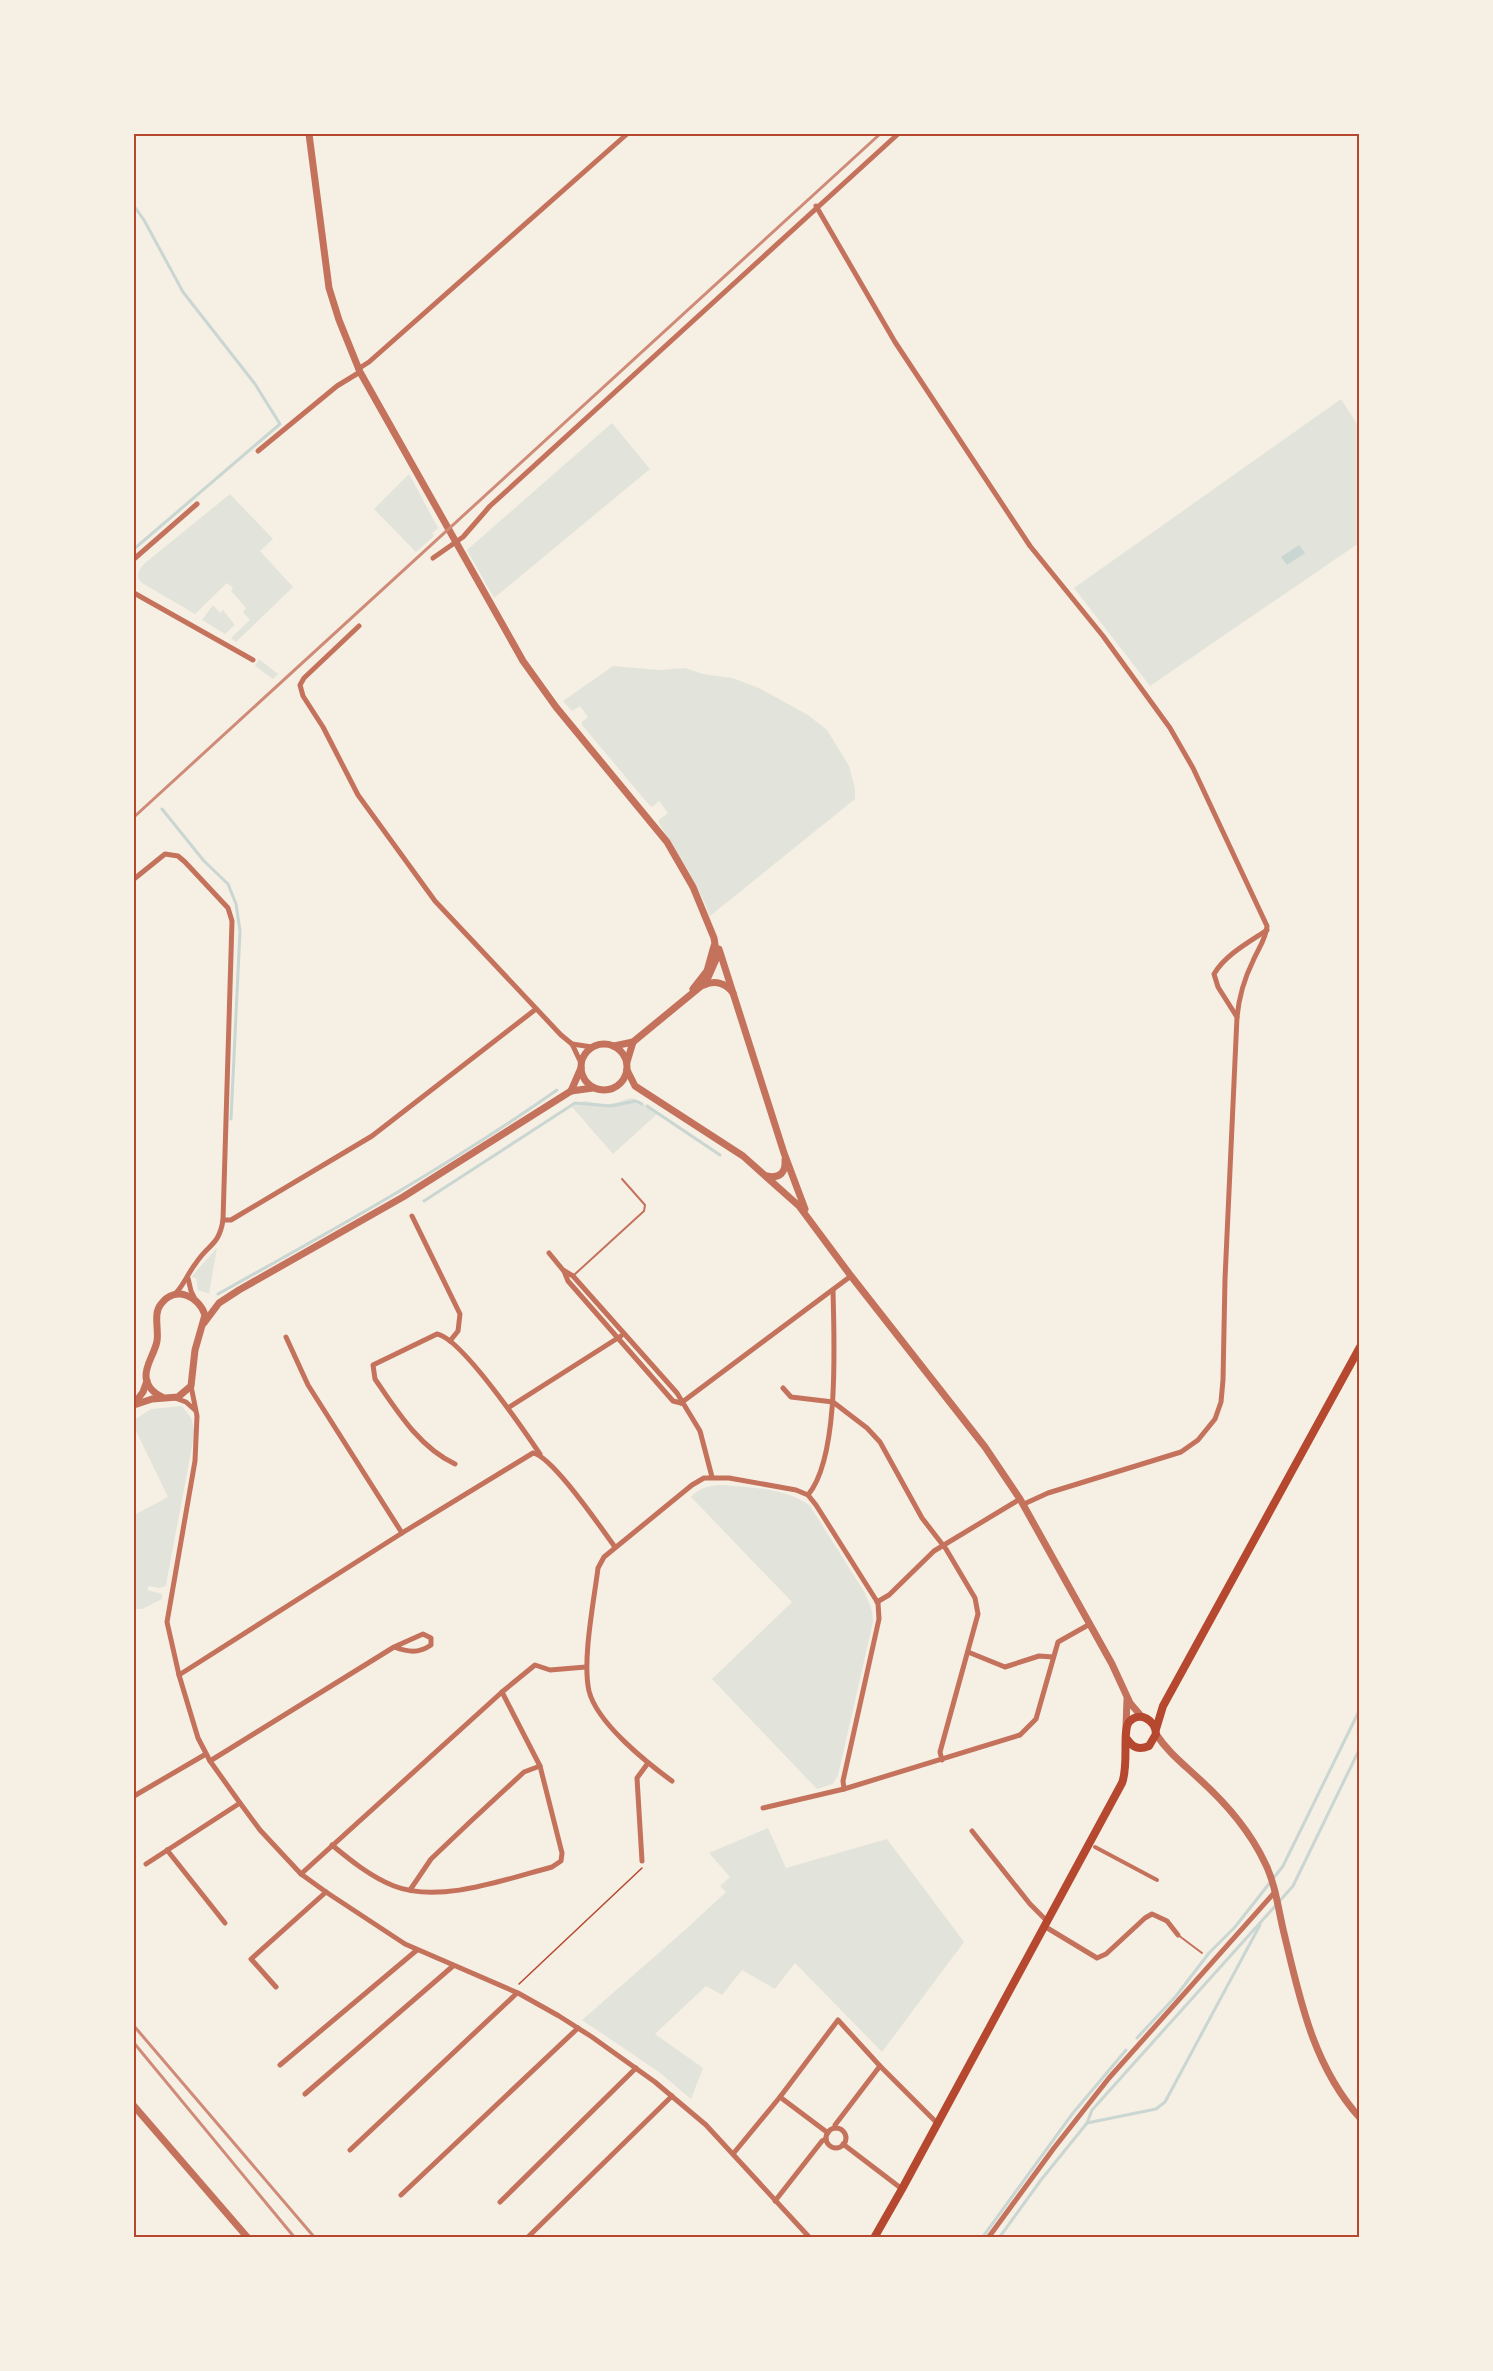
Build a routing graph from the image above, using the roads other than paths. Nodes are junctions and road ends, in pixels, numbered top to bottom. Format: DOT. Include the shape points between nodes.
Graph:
graph roads {
  1 [pos="309,134"];
  2 [pos="627,134"];
  3 [pos="898,134"];
  4 [pos="816,206"];
  5 [pos="359,370"];
  6 [pos="258,452"];
  7 [pos="196,504"];
  8 [pos="455,542"];
  9 [pos="433,558"];
  10 [pos="134,559"];
  11 [pos="134,593"];
  12 [pos="359,626"];
  13 [pos="253,660"];
  14 [pos="134,879"];
  15 [pos="1267,930"];
  16 [pos="713,935"];
  17 [pos="704,985"];
  18 [pos="733,994"];
  19 [pos="676,1006"];
  20 [pos="536,1010"];
  21 [pos="1237,1017"];
  22 [pos="633,1042"];
  23 [pos="572,1044"];
  24 [pos="614,1046"];
  25 [pos="592,1047"];
  26 [pos="581,1065"];
  27 [pos="627,1066"];
  28 [pos="635,1086"];
  29 [pos="594,1088"];
  30 [pos="614,1088"];
  31 [pos="571,1091"];
  32 [pos="784,1153"];
  33 [pos="767,1176"];
  34 [pos="622,1179"];
  35 [pos="412,1216"];
  36 [pos="223,1220"];
  37 [pos="811,1222"];
  38 [pos="549,1253"];
  39 [pos="563,1270"];
  40 [pos="573,1276"];
  41 [pos="851,1276"];
  42 [pos="188,1278"];
  43 [pos="833,1290"];
  44 [pos="173,1296"];
  45 [pos="197,1301"];
  46 [pos="219,1302"];
  47 [pos="204,1323"];
  48 [pos="624,1334"];
  49 [pos="286,1337"];
  50 [pos="618,1338"];
  51 [pos="450,1341"];
  52 [pos="1359,1347"];
  53 [pos="147,1381"];
  54 [pos="191,1386"];
  55 [pos="783,1388"];
  56 [pos="164,1398"];
  57 [pos="174,1398"];
  58 [pos="833,1402"];
  59 [pos="681,1403"];
  60 [pos="134,1405"];
  61 [pos="508,1408"];
  62 [pos="196,1411"];
  63 [pos="540,1454"];
  64 [pos="455,1464"];
  65 [pos="712,1477"];
  66 [pos="808,1495"];
  67 [pos="1022,1502"];
  68 [pos="402,1533"];
  69 [pos="943,1545"];
  70 [pos="615,1547"];
  71 [pos="877,1602"];
  72 [pos="1090,1624"];
  73 [pos="394,1647"];
  74 [pos="968,1652"];
  75 [pos="1053,1657"];
  76 [pos="586,1667"];
  77 [pos="179,1675"];
  78 [pos="502,1692"];
  79 [pos="1126,1696"];
  80 [pos="1163,1706"];
  81 [pos="1142,1717"];
  82 [pos="1126,1729"];
  83 [pos="1156,1731"];
  84 [pos="1127,1739"];
  85 [pos="1146,1747"];
  86 [pos="1168,1751"];
  87 [pos="206,1754"];
  88 [pos="942,1760"];
  89 [pos="210,1761"];
  90 [pos="648,1763"];
  91 [pos="540,1766"];
  92 [pos="1127,1766"];
  93 [pos="672,1781"];
  94 [pos="844,1789"];
  95 [pos="134,1796"];
  96 [pos="240,1803"];
  97 [pos="763,1808"];
  98 [pos="972,1831"];
  99 [pos="332,1845"];
  100 [pos="1095,1847"];
  101 [pos="167,1850"];
  102 [pos="642,1861"];
  103 [pos="146,1864"];
  104 [pos="301,1874"];
  105 [pos="1157,1880"];
  106 [pos="410,1890"];
  107 [pos="326,1893"];
  108 [pos="1275,1895"];
  109 [pos="225,1923"];
  110 [pos="1046,1924"];
  111 [pos="1178,1935"];
  112 [pos="417,1950"];
  113 [pos="1202,1953"];
  114 [pos="453,1966"];
  115 [pos="276,1987"];
  116 [pos="517,1993"];
  117 [pos="578,2028"];
  118 [pos="280,2065"];
  119 [pos="880,2066"];
  120 [pos="636,2068"];
  121 [pos="305,2094"];
  122 [pos="672,2096"];
  123 [pos="780,2097"];
  124 [pos="134,2106"];
  125 [pos="137,2112"];
  126 [pos="1359,2118"];
  127 [pos="937,2123"];
  128 [pos="835,2128"];
  129 [pos="827,2136"];
  130 [pos="843,2144"];
  131 [pos="350,2150"];
  132 [pos="733,2154"];
  133 [pos="902,2189"];
  134 [pos="401,2195"];
  135 [pos="776,2201"];
  136 [pos="500,2202"];
  137 [pos="249,2238"];
  138 [pos="527,2238"];
  139 [pos="810,2238"];
  140 [pos="873,2238"];
  141 [pos="988,2238"];
  1 -- 5 [label="street" via="329,288"];
  2 -- 5 [label="street"];
  3 -- 4 [label="street"];
  4 -- 8 [label="street"];
  4 -- 15 [label="street" via="894,342 1030,546 1170,728 1193,768"];
  5 -- 6 [label="street"];
  5 -- 8 [label="street"];
  7 -- 10 [label="street"];
  8 -- 9 [label="street"];
  8 -- 16 [label="street" via="541,687 667,842 693,887"];
  11 -- 13 [label="street"];
  12 -- 20 [label="street" via="304,678 300,685 303,696 358,795 435,901"];
  14 -- 36 [label="street" via="165,854 178,856 231,916"];
  15 -- 21 [label="street" via="1239,996"];
  15 -- 21 [label="street" via="1234,953 1214,974"];
  16 -- 17 [label="street" via="717,957"];
  16 -- 18 [label="street"];
  16 -- 19 [label="street" via="714,948 707,971"];
  17 -- 18 [label="street" via="722,983"];
  17 -- 19 [label="street"];
  18 -- 32 [label="street"];
  19 -- 22 [label="street"];
  20 -- 23 [label="street"];
  20 -- 36 [label="street" via="372,1136 231,1220"];
  21 -- 67 [label="street" via="1224,1380 1215,1419 1198,1440 1181,1452"];
  22 -- 24 [label="street"];
  22 -- 27 [label="street"];
  23 -- 25 [label="street"];
  23 -- 26 [label="street"];
  24 -- 25 [label="street"];
  24 -- 27 [label="street"];
  25 -- 26 [label="street"];
  26 -- 29 [label="street" via="587,1083"];
  26 -- 31 [label="street"];
  27 -- 28 [label="street"];
  27 -- 30 [label="street" via="625,1078"];
  28 -- 30 [label="street"];
  28 -- 33 [label="street" via="743,1156"];
  29 -- 30 [label="street"];
  29 -- 31 [label="street"];
  31 -- 46 [label="street" via="403,1197"];
  32 -- 33 [label="street" via="783,1172 776,1177"];
  32 -- 37 [label="street"];
  33 -- 37 [label="street"];
  34 -- 40 [label="lane" via="645,1205 644,1211"];
  35 -- 51 [label="street" via="460,1314 458,1331"];
  36 -- 42 [label="street" via="217,1241 196,1261"];
  37 -- 41 [label="street"];
  38 -- 39 [label="street"];
  39 -- 40 [label="street"];
  39 -- 50 [label="street" via="568,1281"];
  40 -- 48 [label="street"];
  41 -- 43 [label="street"];
  41 -- 67 [label="street" via="985,1447"];
  42 -- 44 [label="street"];
  42 -- 45 [label="street"];
  43 -- 58 [label="street"];
  43 -- 59 [label="street"];
  44 -- 45 [label="street" via="185,1294"];
  44 -- 53 [label="street" via="161,1304 158,1312 157,1344 147,1369"];
  45 -- 46 [label="street"];
  45 -- 47 [label="street" via="204,1311"];
  46 -- 47 [label="street"];
  47 -- 54 [label="street" via="195,1350"];
  48 -- 50 [label="street"];
  48 -- 59 [label="street"];
  49 -- 68 [label="street" via="308,1384"];
  50 -- 59 [label="street" via="673,1401"];
  50 -- 61 [label="street"];
  51 -- 61 [label="street"];
  51 -- 64 [label="street" via="437,1334 373,1365 373,1371 405,1422 438,1454"];
  52 -- 80 [label="main road"];
  53 -- 56 [label="street" via="153,1392"];
  53 -- 60 [label="street"];
  54 -- 57 [label="street"];
  54 -- 62 [label="street"];
  55 -- 58 [label="street" via="791,1397"];
  56 -- 57 [label="street"];
  56 -- 60 [label="street"];
  57 -- 62 [label="street"];
  58 -- 66 [label="street" via="822,1465"];
  58 -- 69 [label="street" via="880,1442 922,1518"];
  59 -- 65 [label="street" via="700,1431"];
  61 -- 63 [label="street"];
  62 -- 77 [label="street" via="195,1461 167,1613"];
  63 -- 68 [label="street" via="527,1455"];
  63 -- 70 [label="street"];
  65 -- 66 [label="street"];
  65 -- 70 [label="street" via="696,1481"];
  66 -- 71 [label="street"];
  67 -- 69 [label="street"];
  67 -- 72 [label="street"];
  68 -- 77 [label="street"];
  69 -- 71 [label="street"];
  69 -- 74 [label="street" via="978,1607"];
  70 -- 76 [label="street" via="598,1568"];
  71 -- 94 [label="street" via="879,1619"];
  72 -- 75 [label="street" via="1058,1642"];
  72 -- 79 [label="street"];
  73 -- 73 [label="street" via="423,1634 431,1638 431,1646 423,1651 408,1653"];
  73 -- 89 [label="street"];
  74 -- 75 [label="street" via="1005,1667 1039,1656"];
  74 -- 88 [label="street" via="940,1752"];
  75 -- 88 [label="street" via="1036,1719 1028,1729"];
  76 -- 78 [label="street" via="550,1670 535,1665"];
  76 -- 90 [label="street" via="596,1709"];
  77 -- 87 [label="street"];
  78 -- 91 [label="street"];
  78 -- 99 [label="street"];
  79 -- 81 [label="street"];
  79 -- 82 [label="street"];
  80 -- 81 [label="main road"];
  80 -- 83 [label="main road"];
  81 -- 82 [label="main road" via="1130,1721"];
  81 -- 83 [label="main road" via="1151,1721"];
  82 -- 84 [label="main road"];
  83 -- 85 [label="main road" via="1153,1743"];
  83 -- 86 [label="street"];
  84 -- 85 [label="main road" via="1134,1747"];
  84 -- 92 [label="main road"];
  85 -- 86 [label="street"];
  85 -- 92 [label="main road"];
  86 -- 108 [label="street" via="1231,1810 1256,1845"];
  87 -- 89 [label="street"];
  87 -- 95 [label="street"];
  88 -- 94 [label="street"];
  89 -- 96 [label="street"];
  90 -- 93 [label="street"];
  90 -- 102 [label="street" via="638,1778"];
  91 -- 106 [label="street" via="524,1772 455,1836"];
  91 -- 106 [label="street" via="561,1861 552,1867 448,1892"];
  92 -- 110 [label="main road" via="1122,1783"];
  94 -- 97 [label="street"];
  96 -- 101 [label="street"];
  96 -- 104 [label="street"];
  98 -- 110 [label="street"];
  99 -- 104 [label="street"];
  99 -- 106 [label="street" via="368,1872"];
  100 -- 105 [label="street"];
  101 -- 103 [label="street"];
  101 -- 109 [label="street"];
  104 -- 107 [label="street"];
  107 -- 112 [label="street"];
  107 -- 115 [label="street" via="251,1959"];
  108 -- 126 [label="street" via="1311,2035 1334,2084"];
  108 -- 141 [label="street" via="1109,2078"];
  110 -- 111 [label="street" via="1097,1958 1152,1914 1167,1920"];
  110 -- 127 [label="main road"];
  111 -- 113 [label="lane"];
  112 -- 114 [label="street"];
  112 -- 118 [label="street"];
  114 -- 116 [label="street"];
  114 -- 121 [label="street"];
  116 -- 117 [label="street"];
  116 -- 131 [label="street"];
  117 -- 120 [label="street"];
  117 -- 134 [label="street"];
  119 -- 123 [label="street" via="838,2020"];
  119 -- 127 [label="street"];
  119 -- 128 [label="street"];
  120 -- 122 [label="street"];
  120 -- 136 [label="street"];
  122 -- 132 [label="street"];
  122 -- 138 [label="street"];
  123 -- 129 [label="street"];
  123 -- 132 [label="street"];
  124 -- 125 [label="street"];
  125 -- 137 [label="street"];
  127 -- 133 [label="main road"];
  128 -- 129 [label="street"];
  128 -- 130 [label="street" via="845,2135"];
  129 -- 130 [label="street" via="832,2146"];
  129 -- 135 [label="street"];
  130 -- 133 [label="street"];
  132 -- 135 [label="street"];
  133 -- 140 [label="main road"];
  135 -- 139 [label="street"];
}
